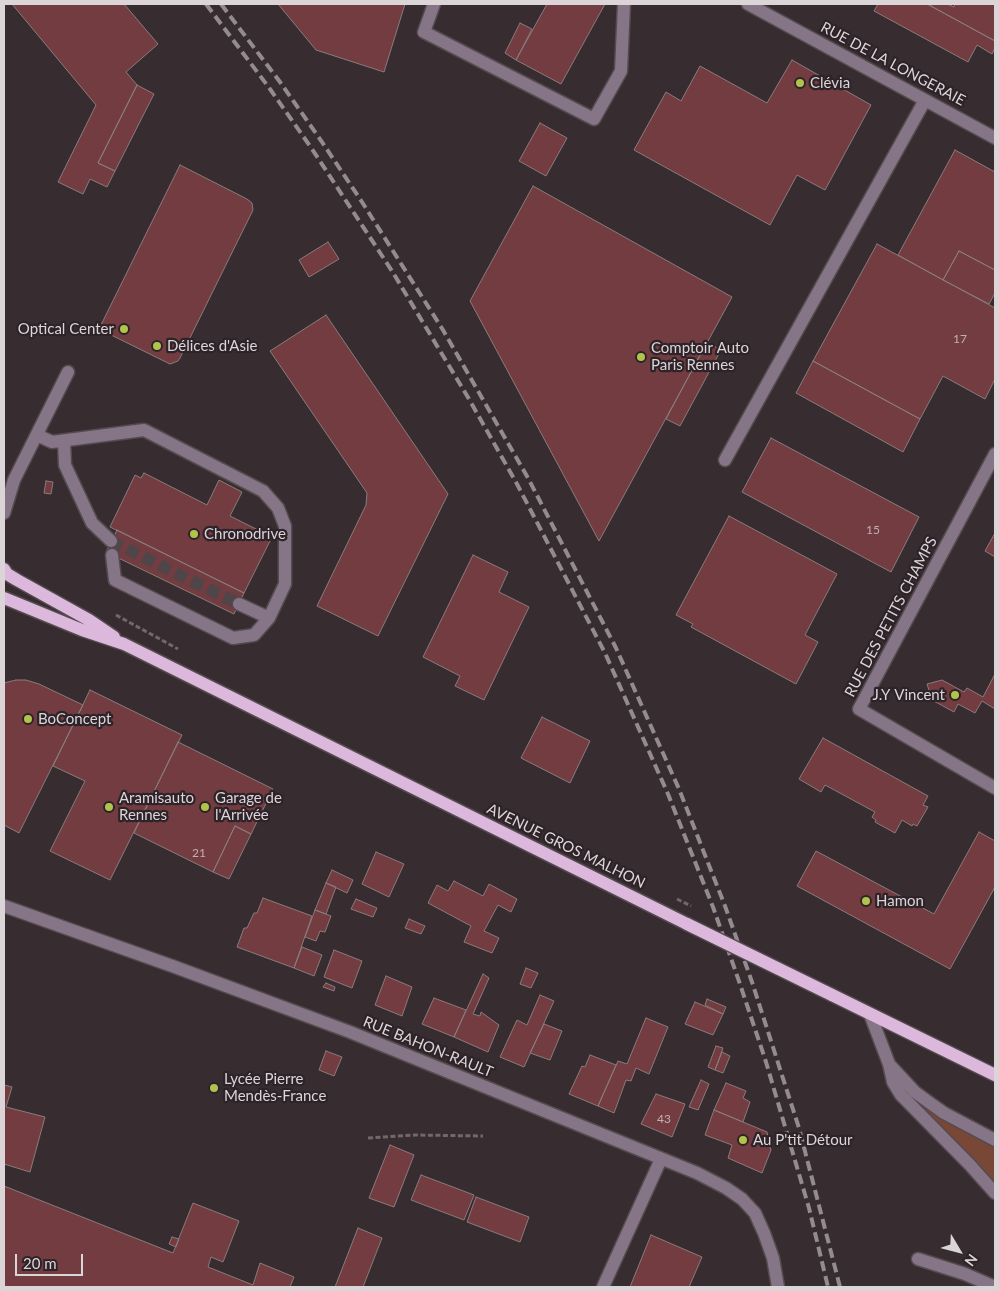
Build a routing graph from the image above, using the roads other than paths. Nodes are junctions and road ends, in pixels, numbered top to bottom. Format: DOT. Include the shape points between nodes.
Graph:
graph roads {
  1 [pos="434,4"];
  2 [pos="624,4"];
  3 [pos="748,4"];
  4 [pos="925,100"];
  5 [pos="995,138"];
  6 [pos="68,372"];
  7 [pos="37,435"];
  8 [pos="64,441"];
  9 [pos="995,454"];
  10 [pos="725,460"];
  11 [pos="14,480"];
  12 [pos="4,493"];
  13 [pos="4,513"];
  14 [pos="111,541"];
  15 [pos="112,555"];
  16 [pos="4,569"];
  17 [pos="4,598"];
  18 [pos="239,604"];
  19 [pos="269,618"];
  20 [pos="124,644"];
  21 [pos="995,788"];
  22 [pos="4,906"];
  23 [pos="870,1014"];
  24 [pos="889,1064"];
  25 [pos="995,1074"];
  26 [pos="995,1140"];
  27 [pos="661,1159"];
  28 [pos="995,1193"];
  29 [pos="918,1259"];
  30 [pos="603,1287"];
  31 [pos="778,1287"];
  32 [pos="995,1287"];
  1 -- 2 [label="street" via="424,32 594,119 621,72"];
  3 -- 4 [label="street, RUE DE LA LONGERAIE"];
  4 -- 5 [label="street, RUE DE LA LONGERAIE"];
  4 -- 10 [label="street"];
  6 -- 7 [label="street"];
  7 -- 8 [label="street" via="52,442"];
  7 -- 11 [label="street"];
  8 -- 14 [label="street" via="65,465 92,524"];
  8 -- 19 [label="street" via="144,430 263,491 278,508 285,526 285,584"];
  9 -- 21 [label="street, RUE DES PETITS CHAMPS" via="859,709"];
  11 -- 12 [label="street"];
  11 -- 13 [label="street"];
  15 -- 19 [label="street" via="115,580 233,638 254,635"];
  16 -- 20 [label="main road, AVENUE GROS MALHON"];
  17 -- 20 [label="main road, AVENUE GROS MALHON"];
  18 -- 19 [label="street"];
  20 -- 23 [label="main road, AVENUE GROS MALHON, bridge"];
  22 -- 27 [label="street, RUE BAHON-RAULT" via="350,1032"];
  23 -- 24 [label="street"];
  23 -- 25 [label="main road, AVENUE GROS MALHON"];
  24 -- 26 [label="street" via="930,1103"];
  24 -- 28 [label="street" via="893,1082 901,1095"];
  27 -- 30 [label="street"];
  27 -- 31 [label="street, RUE BAHON-RAULT" via="726,1188 755,1213 773,1258"];
  29 -- 32 [label="street"];
}
